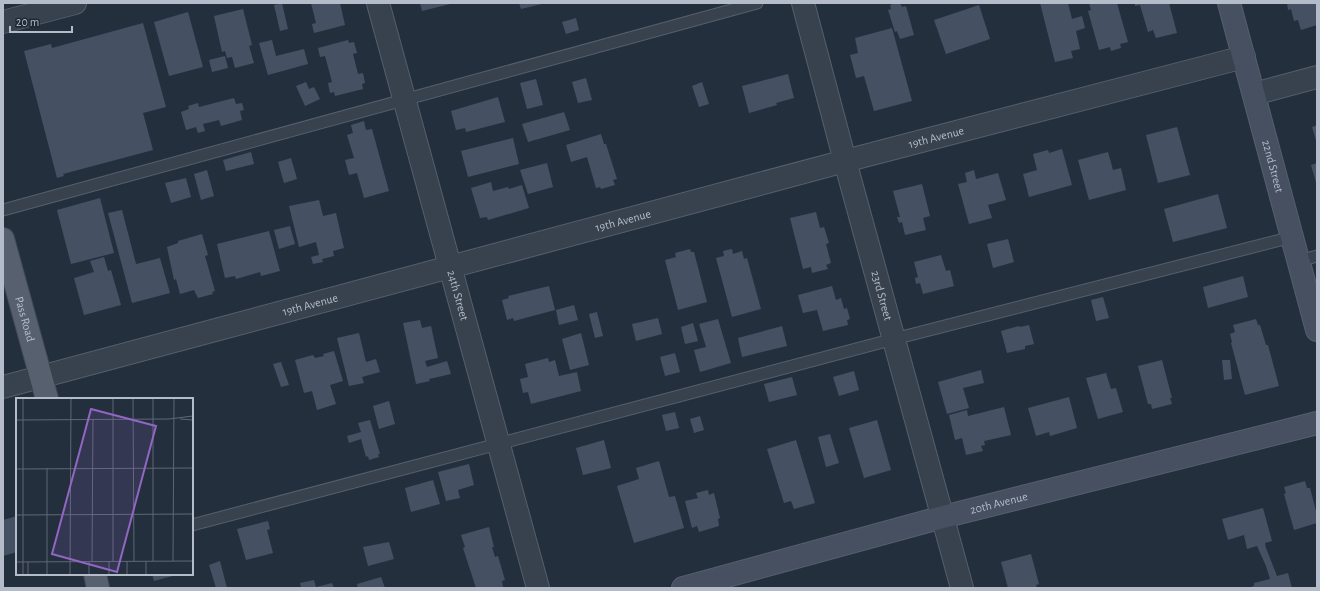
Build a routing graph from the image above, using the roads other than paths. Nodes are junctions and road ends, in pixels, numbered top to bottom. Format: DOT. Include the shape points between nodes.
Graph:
graph roads {
  1 [pos="75,3"];
  2 [pos="378,3"];
  3 [pos="757,3"];
  4 [pos="803,3"];
  5 [pos="1229,3"];
  6 [pos="3,22"];
  7 [pos="1244,57"];
  8 [pos="1317,77"];
  9 [pos="1254,94"];
  10 [pos="404,100"];
  11 [pos="845,161"];
  12 [pos="3,210"];
  13 [pos="1292,237"];
  14 [pos="3,239"];
  15 [pos="1308,258"];
  16 [pos="450,268"];
  17 [pos="1317,330"];
  18 [pos="894,339"];
  19 [pos="41,377"];
  20 [pos="3,387"];
  21 [pos="47,398"];
  22 [pos="1317,423"];
  23 [pos="498,444"];
  24 [pos="943,517"];
  25 [pos="193,525"];
  26 [pos="95,575"];
  27 [pos="98,588"];
  28 [pos="538,588"];
  29 [pos="683,588"];
  30 [pos="962,588"];
  1 -- 6 [label="street"];
  2 -- 10 [label="street, 24th Street"];
  3 -- 10 [label="lane"];
  4 -- 11 [label="street, 23rd Street"];
  5 -- 7 [label="street, 22nd Street"];
  7 -- 9 [label="street, 22nd Street"];
  7 -- 11 [label="street, 19th Avenue"];
  8 -- 9 [label="street"];
  9 -- 13 [label="street, 22nd Street"];
  10 -- 12 [label="lane"];
  10 -- 16 [label="street, 24th Street"];
  11 -- 16 [label="street, 19th Avenue"];
  11 -- 18 [label="street, 23rd Street"];
  13 -- 15 [label="street, 22nd Street"];
  13 -- 18 [label="lane"];
  14 -- 19 [label="main road, Pass Road"];
  15 -- 17 [label="street, 22nd Street"];
  16 -- 19 [label="street, 19th Avenue"];
  16 -- 23 [label="street, 24th Street"];
  18 -- 23 [label="lane"];
  18 -- 24 [label="street, 23rd Street"];
  19 -- 20 [label="street, 19th Avenue"];
  19 -- 21 [label="main road, Pass Road"];
  22 -- 24 [label="street, 20th Avenue"];
  23 -- 25 [label="lane"];
  23 -- 28 [label="street, 24th Street"];
  24 -- 29 [label="street, 20th Avenue"];
  24 -- 30 [label="street, 23rd Street"];
  26 -- 27 [label="main road"];
}
